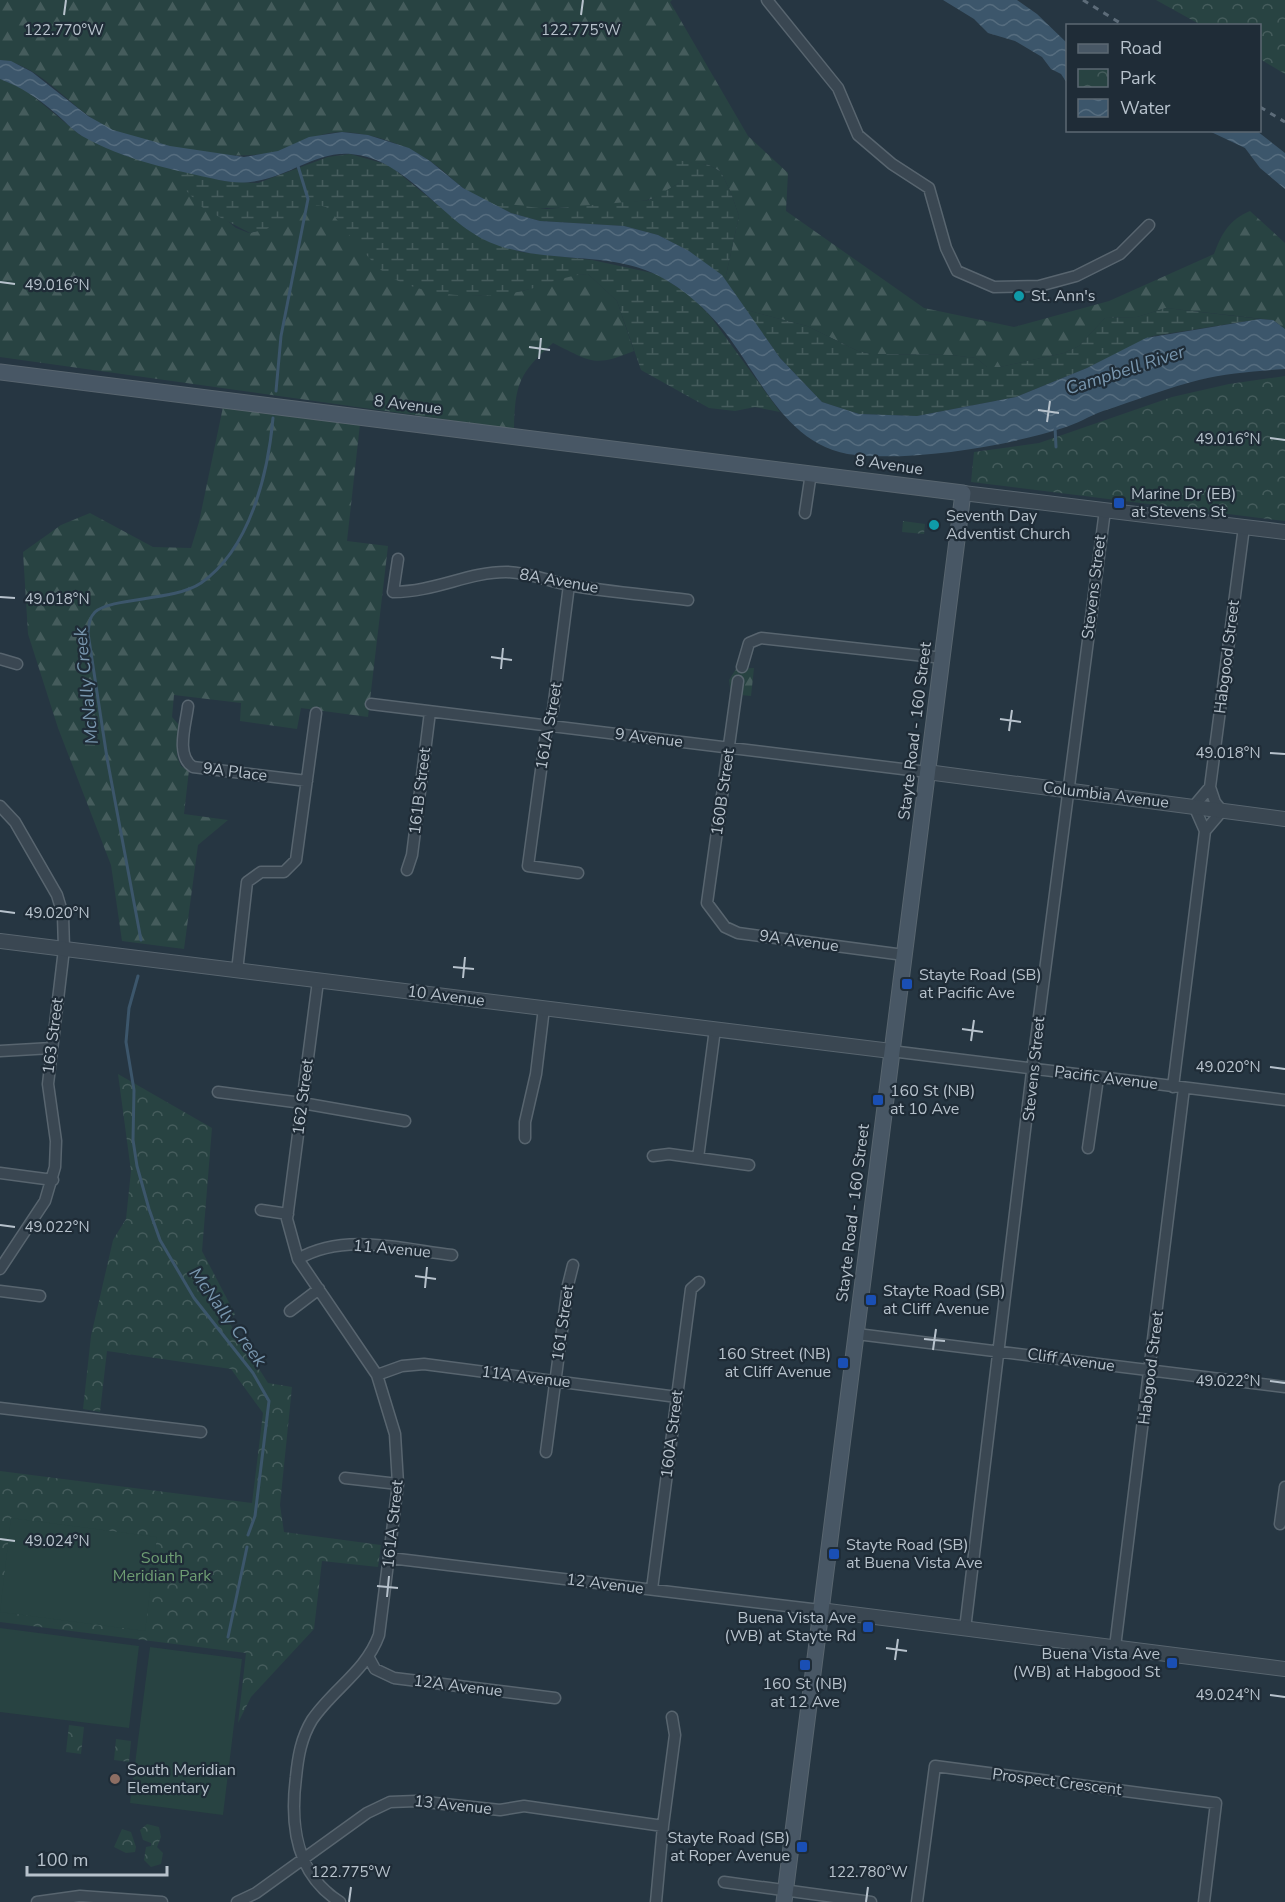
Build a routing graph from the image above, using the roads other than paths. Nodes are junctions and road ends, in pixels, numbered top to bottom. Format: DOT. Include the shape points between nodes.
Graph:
graph roads {
  1 [pos="767,0"];
  2 [pos="1149,225"];
  3 [pos="0,372"];
  4 [pos="811,473"];
  5 [pos="963,493"];
  6 [pos="1105,510"];
  7 [pos="805,513"];
  8 [pos="1244,527"];
  9 [pos="1285,532"];
  10 [pos="398,559"];
  11 [pos="569,585"];
  12 [pos="688,600"];
  13 [pos="943,658"];
  14 [pos="0,659"];
  15 [pos="17,664"];
  16 [pos="742,667"];
  17 [pos="738,681"];
  18 [pos="371,704"];
  19 [pos="188,706"];
  20 [pos="430,712"];
  21 [pos="316,713"];
  22 [pos="547,726"];
  23 [pos="729,747"];
  24 [pos="927,772"];
  25 [pos="307,781"];
  26 [pos="1210,788"];
  27 [pos="1069,790"];
  28 [pos="0,806"];
  29 [pos="1194,806"];
  30 [pos="1222,811"];
  31 [pos="1285,819"];
  32 [pos="1204,831"];
  33 [pos="407,870"];
  34 [pos="578,873"];
  35 [pos="707,903"];
  36 [pos="0,941"];
  37 [pos="64,950"];
  38 [pos="904,955"];
  39 [pos="237,971"];
  40 [pos="318,981"];
  41 [pos="544,1008"];
  42 [pos="715,1029"];
  43 [pos="51,1048"];
  44 [pos="0,1051"];
  45 [pos="891,1051"];
  46 [pos="1033,1069"];
  47 [pos="1098,1078"];
  48 [pos="1173,1087"];
  49 [pos="1185,1088"];
  50 [pos="218,1092"];
  51 [pos="1285,1100"];
  52 [pos="302,1103"];
  53 [pos="405,1121"];
  54 [pos="525,1138"];
  55 [pos="1088,1148"];
  56 [pos="653,1156"];
  57 [pos="698,1158"];
  58 [pos="748,1165"];
  59 [pos="0,1173"];
  60 [pos="52,1180"];
  61 [pos="261,1210"];
  62 [pos="288,1214"];
  63 [pos="452,1255"];
  64 [pos="298,1259"];
  65 [pos="573,1265"];
  66 [pos="0,1269"];
  67 [pos="699,1282"];
  68 [pos="319,1289"];
  69 [pos="0,1291"];
  70 [pos="40,1296"];
  71 [pos="290,1311"];
  72 [pos="857,1334"];
  73 [pos="1000,1351"];
  74 [pos="1151,1371"];
  75 [pos="377,1376"];
  76 [pos="556,1380"];
  77 [pos="1285,1387"];
  78 [pos="677,1397"];
  79 [pos="0,1408"];
  80 [pos="201,1432"];
  81 [pos="546,1452"];
  82 [pos="345,1478"];
  83 [pos="398,1484"];
  84 [pos="1285,1487"];
  85 [pos="1280,1524"];
  86 [pos="390,1558"];
  87 [pos="652,1589"];
  88 [pos="820,1610"];
  89 [pos="965,1629"];
  90 [pos="1115,1647"];
  91 [pos="369,1658"];
  92 [pos="1285,1669"];
  93 [pos="555,1698"];
  94 [pos="672,1717"];
  95 [pos="663,1826"];
  96 [pos="303,1859"];
  97 [pos="724,1882"];
  98 [pos="785,1896"];
  99 [pos="37,1902"];
  100 [pos="154,1902"];
  101 [pos="162,1902"];
  102 [pos="237,1902"];
  103 [pos="340,1902"];
  104 [pos="656,1902"];
  105 [pos="871,1902"];
  106 [pos="917,1902"];
  107 [pos="1204,1902"];
  1 -- 2 [label="street" via="838,88 858,135 928,188 957,271 994,287 1039,286 1076,276 1120,254"];
  3 -- 4 [label="main road, 8 Avenue"];
  4 -- 5 [label="main road, 8 Avenue"];
  4 -- 7 [label="street"];
  5 -- 6 [label="street"];
  5 -- 13 [label="main road, Stayte Road - 160 Street"];
  6 -- 8 [label="street"];
  6 -- 27 [label="street, Stevens Street"];
  8 -- 9 [label="street"];
  8 -- 26 [label="street, Habgood Street"];
  10 -- 11 [label="street, 8A Avenue" via="393,592 430,589 483,574 507,572"];
  11 -- 12 [label="street, 8A Avenue"];
  11 -- 22 [label="street, 161A Street" via="553,710"];
  13 -- 16 [label="street" via="754,639 746,650"];
  13 -- 24 [label="main road, Stayte Road - 160 Street"];
  14 -- 15 [label="street"];
  17 -- 23 [label="street, 160B Street"];
  18 -- 20 [label="street, 9 Avenue"];
  19 -- 25 [label="street, 9A Place" via="183,756 193,767"];
  20 -- 22 [label="street, 9 Avenue"];
  20 -- 33 [label="street, 161B Street"];
  21 -- 25 [label="street"];
  22 -- 23 [label="street, 9 Avenue"];
  22 -- 34 [label="street, 161A Street" via="528,872"];
  23 -- 24 [label="street, 9 Avenue"];
  23 -- 35 [label="street, 160B Street"];
  24 -- 27 [label="street, Columbia Avenue"];
  24 -- 38 [label="main road, Stayte Road - 160 Street"];
  25 -- 39 [label="street" via="296,860 284,872 261,872 248,882"];
  26 -- 29 [label="street"];
  26 -- 30 [label="street"];
  27 -- 29 [label="street, Columbia Avenue"];
  27 -- 46 [label="street, Stevens Street"];
  28 -- 37 [label="street, 163 Street" via="15,822 57,895 63,915"];
  29 -- 30 [label="street, Columbia Avenue"];
  29 -- 32 [label="street"];
  30 -- 31 [label="street, Columbia Avenue"];
  30 -- 32 [label="street"];
  32 -- 48 [label="street"];
  35 -- 38 [label="street, 9A Avenue" via="725,927 738,933"];
  36 -- 37 [label="street, 10 Avenue"];
  37 -- 39 [label="street, 10 Avenue"];
  37 -- 43 [label="street, 163 Street"];
  38 -- 45 [label="main road, Stayte Road - 160 Street"];
  39 -- 40 [label="street, 10 Avenue"];
  40 -- 41 [label="street, 10 Avenue"];
  40 -- 52 [label="street, 162 Street"];
  41 -- 42 [label="street, 10 Avenue"];
  41 -- 54 [label="street"];
  42 -- 45 [label="street, 10 Avenue"];
  42 -- 57 [label="street"];
  43 -- 44 [label="street"];
  43 -- 60 [label="street, 163 Street" via="48,1084 56,1141"];
  45 -- 46 [label="street, Pacific Avenue"];
  45 -- 72 [label="main road, Stayte Road - 160 Street"];
  46 -- 47 [label="street, Pacific Avenue"];
  46 -- 73 [label="street, Stevens Street"];
  47 -- 48 [label="street, Pacific Avenue"];
  47 -- 55 [label="street"];
  48 -- 49 [label="street, Pacific Avenue"];
  49 -- 51 [label="street, Pacific Avenue"];
  49 -- 74 [label="street, Habgood Street"];
  50 -- 52 [label="street"];
  52 -- 53 [label="street"];
  52 -- 62 [label="street, 162 Street"];
  56 -- 57 [label="street"];
  57 -- 58 [label="street"];
  59 -- 60 [label="street"];
  60 -- 66 [label="street, 163 Street" via="34,1220"];
  61 -- 62 [label="street"];
  62 -- 64 [label="street, 162 Street"];
  63 -- 64 [label="street, 11 Avenue" via="353,1244 313,1250"];
  64 -- 68 [label="street, 161A Street"];
  65 -- 76 [label="street, 161 Street"];
  67 -- 78 [label="street, 160A Street" via="691,1289"];
  68 -- 71 [label="street"];
  68 -- 75 [label="street, 161A Street"];
  69 -- 70 [label="street"];
  72 -- 73 [label="street, Cliff Avenue"];
  72 -- 88 [label="main road, Stayte Road - 160 Street"];
  73 -- 74 [label="street, Cliff Avenue"];
  73 -- 89 [label="street, Stevens Street"];
  74 -- 77 [label="street, Cliff Avenue"];
  74 -- 90 [label="street, Habgood Street"];
  75 -- 76 [label="street, 11A Avenue" via="402,1366 424,1364"];
  75 -- 83 [label="street, 161A Street" via="395,1434"];
  76 -- 78 [label="street, 11A Avenue"];
  76 -- 81 [label="street, 161 Street"];
  78 -- 87 [label="street, 160A Street"];
  79 -- 80 [label="street"];
  82 -- 83 [label="street"];
  83 -- 86 [label="street, 161A Street"];
  84 -- 85 [label="street"];
  86 -- 87 [label="street, 12 Avenue"];
  86 -- 91 [label="street, 161A Street" via="379,1635"];
  87 -- 88 [label="street, 12 Avenue"];
  88 -- 89 [label="street"];
  88 -- 98 [label="main road, Stayte Road - 160 Street"];
  89 -- 90 [label="street"];
  90 -- 92 [label="street"];
  91 -- 93 [label="street, 12A Avenue" via="375,1669 394,1678"];
  91 -- 96 [label="street, 161A Street" via="313,1720 301,1744 292,1811"];
  94 -- 95 [label="street" via="675,1735"];
  95 -- 96 [label="street, 13 Avenue" via="524,1806 487,1809 403,1800 373,1810"];
  95 -- 104 [label="street"];
  96 -- 102 [label="street, 13 Avenue"];
  96 -- 103 [label="street, 161A Street" via="322,1887"];
  97 -- 98 [label="street"];
  98 -- 105 [label="street"];
  99 -- 100 [label="street" via="80,1896"];
  100 -- 101 [label="street"];
  106 -- 107 [label="street, Prospect Crescent" via="935,1766 1216,1803"];
}
